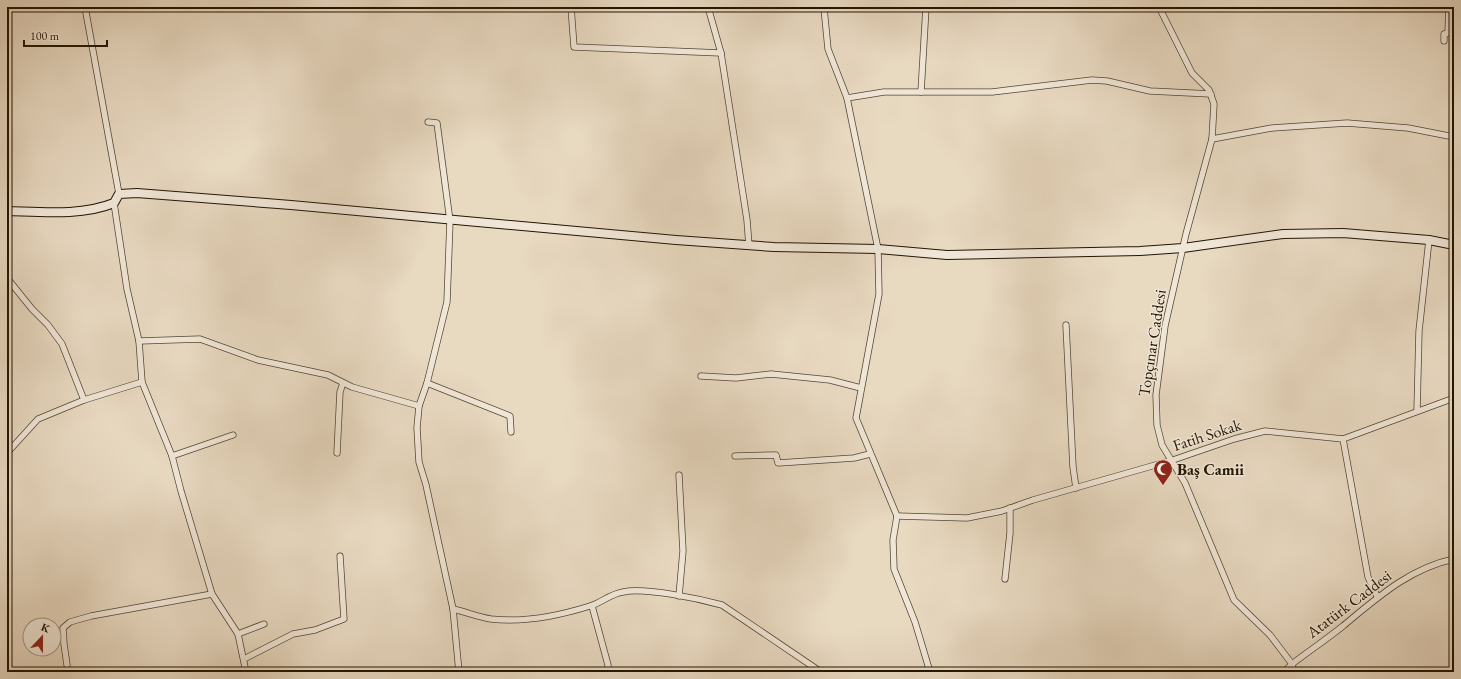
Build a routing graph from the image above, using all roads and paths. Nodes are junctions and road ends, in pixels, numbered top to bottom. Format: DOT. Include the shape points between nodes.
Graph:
graph roads {
  1 [pos="85,7"];
  2 [pos="571,7"];
  3 [pos="708,7"];
  4 [pos="926,7"];
  5 [pos="1159,7"];
  6 [pos="1449,7"];
  7 [pos="824,8"];
  8 [pos="1444,41"];
  9 [pos="721,53"];
  10 [pos="921,92"];
  11 [pos="1211,94"];
  12 [pos="847,98"];
  13 [pos="428,122"];
  14 [pos="1454,137"];
  15 [pos="1212,139"];
  16 [pos="119,194"];
  17 [pos="114,203"];
  18 [pos="7,211"];
  19 [pos="450,221"];
  20 [pos="1429,240"];
  21 [pos="1454,245"];
  22 [pos="749,246"];
  23 [pos="1183,248"];
  24 [pos="878,250"];
  25 [pos="7,278"];
  26 [pos="1066,325"];
  27 [pos="139,341"];
  28 [pos="701,376"];
  29 [pos="142,382"];
  30 [pos="343,383"];
  31 [pos="427,383"];
  32 [pos="861,388"];
  33 [pos="1454,398"];
  34 [pos="84,400"];
  35 [pos="419,406"];
  36 [pos="1417,411"];
  37 [pos="511,432"];
  38 [pos="233,435"];
  39 [pos="1343,439"];
  40 [pos="7,453"];
  41 [pos="337,453"];
  42 [pos="870,454"];
  43 [pos="172,456"];
  44 [pos="735,456"];
  45 [pos="1173,460"];
  46 [pos="679,475"];
  47 [pos="1076,488"];
  48 [pos="1010,508"];
  49 [pos="897,516"];
  50 [pos="340,556"];
  51 [pos="1454,559"];
  52 [pos="1005,579"];
  53 [pos="212,594"];
  54 [pos="679,596"];
  55 [pos="1377,596"];
  56 [pos="592,606"];
  57 [pos="453,609"];
  58 [pos="264,624"];
  59 [pos="238,634"];
  60 [pos="244,659"];
  61 [pos="1292,664"];
  62 [pos="68,665"];
  63 [pos="246,672"];
  64 [pos="459,672"];
  65 [pos="608,672"];
  66 [pos="821,672"];
  67 [pos="930,672"];
  68 [pos="1284,672"];
  69 [pos="1294,672"];
  1 -- 16 [label="street"];
  2 -- 9 [label="street" via="574,47"];
  3 -- 9 [label="street"];
  4 -- 10 [label="street"];
  5 -- 11 [label="street" via="1192,73"];
  6 -- 8 [label="street" via="1448,33 1444,34"];
  7 -- 12 [label="street" via="828,49"];
  9 -- 22 [label="street"];
  10 -- 11 [label="street" via="992,92 1092,80 1150,91"];
  10 -- 12 [label="street" via="884,92"];
  11 -- 15 [label="street, Topçınar Caddesi" via="1214,104"];
  12 -- 24 [label="street"];
  13 -- 19 [label="street" via="436,123"];
  14 -- 15 [label="street" via="1408,128 1347,123 1272,128"];
  15 -- 23 [label="street, Topçınar Caddesi"];
  16 -- 17 [label="street"];
  16 -- 19 [label="street" via="137,193 291,205"];
  17 -- 18 [label="street" via="104,207 56,212"];
  17 -- 27 [label="street" via="127,289"];
  19 -- 22 [label="street"];
  19 -- 31 [label="street" via="447,302"];
  20 -- 21 [label="street"];
  20 -- 23 [label="street" via="1343,233 1283,234"];
  20 -- 36 [label="street" via="1419,330"];
  22 -- 24 [label="street"];
  23 -- 24 [label="street" via="1049,254 947,255"];
  23 -- 45 [label="street, Topçınar Caddesi" via="1165,326 1156,396 1157,425 1162,444"];
  24 -- 32 [label="street" via="879,294"];
  25 -- 34 [label="street" via="62,344"];
  26 -- 47 [label="street"];
  27 -- 29 [label="street"];
  27 -- 30 [label="street" via="200,339 258,360 328,376"];
  28 -- 32 [label="street" via="736,378 770,374 830,380"];
  29 -- 34 [label="street"];
  29 -- 43 [label="street"];
  30 -- 35 [label="street"];
  30 -- 41 [label="street" via="340,392"];
  31 -- 35 [label="street"];
  31 -- 37 [label="street" via="510,416"];
  32 -- 42 [label="street" via="856,418"];
  33 -- 36 [label="street, Fatih Sokak"];
  34 -- 40 [label="street" via="38,419"];
  35 -- 57 [label="street" via="420,462"];
  36 -- 39 [label="street, Fatih Sokak"];
  38 -- 43 [label="street"];
  39 -- 45 [label="street, Fatih Sokak" via="1265,432 1234,439"];
  39 -- 55 [label="street" via="1368,577"];
  42 -- 44 [label="street" via="854,458 778,463 776,455"];
  42 -- 49 [label="street"];
  43 -- 53 [label="street" via="180,491"];
  45 -- 47 [label="street, Fatih Sokak"];
  45 -- 61 [label="street, Topçınar Caddesi" via="1186,483 1234,600 1270,635"];
  46 -- 54 [label="street" via="683,551"];
  47 -- 48 [label="street, Fatih Sokak"];
  48 -- 49 [label="street, Fatih Sokak" via="967,518"];
  48 -- 52 [label="street"];
  49 -- 67 [label="street" via="894,569 915,622"];
  50 -- 60 [label="street" via="344,619 315,630 293,634"];
  51 -- 55 [label="street, Atatürk Caddesi" via="1438,562"];
  53 -- 59 [label="street"];
  53 -- 62 [label="street" via="70,622 63,628"];
  54 -- 56 [label="street" via="624,591 604,598"];
  54 -- 66 [label="street" via="722,605"];
  55 -- 61 [label="street, Atatürk Caddesi"];
  56 -- 57 [label="street" via="548,618 524,621 491,619"];
  56 -- 65 [label="street"];
  57 -- 64 [label="street"];
  58 -- 59 [label="street"];
  59 -- 60 [label="street"];
  60 -- 63 [label="street"];
  61 -- 68 [label="street, Atatürk Caddesi"];
  61 -- 69 [label="street"];
}
